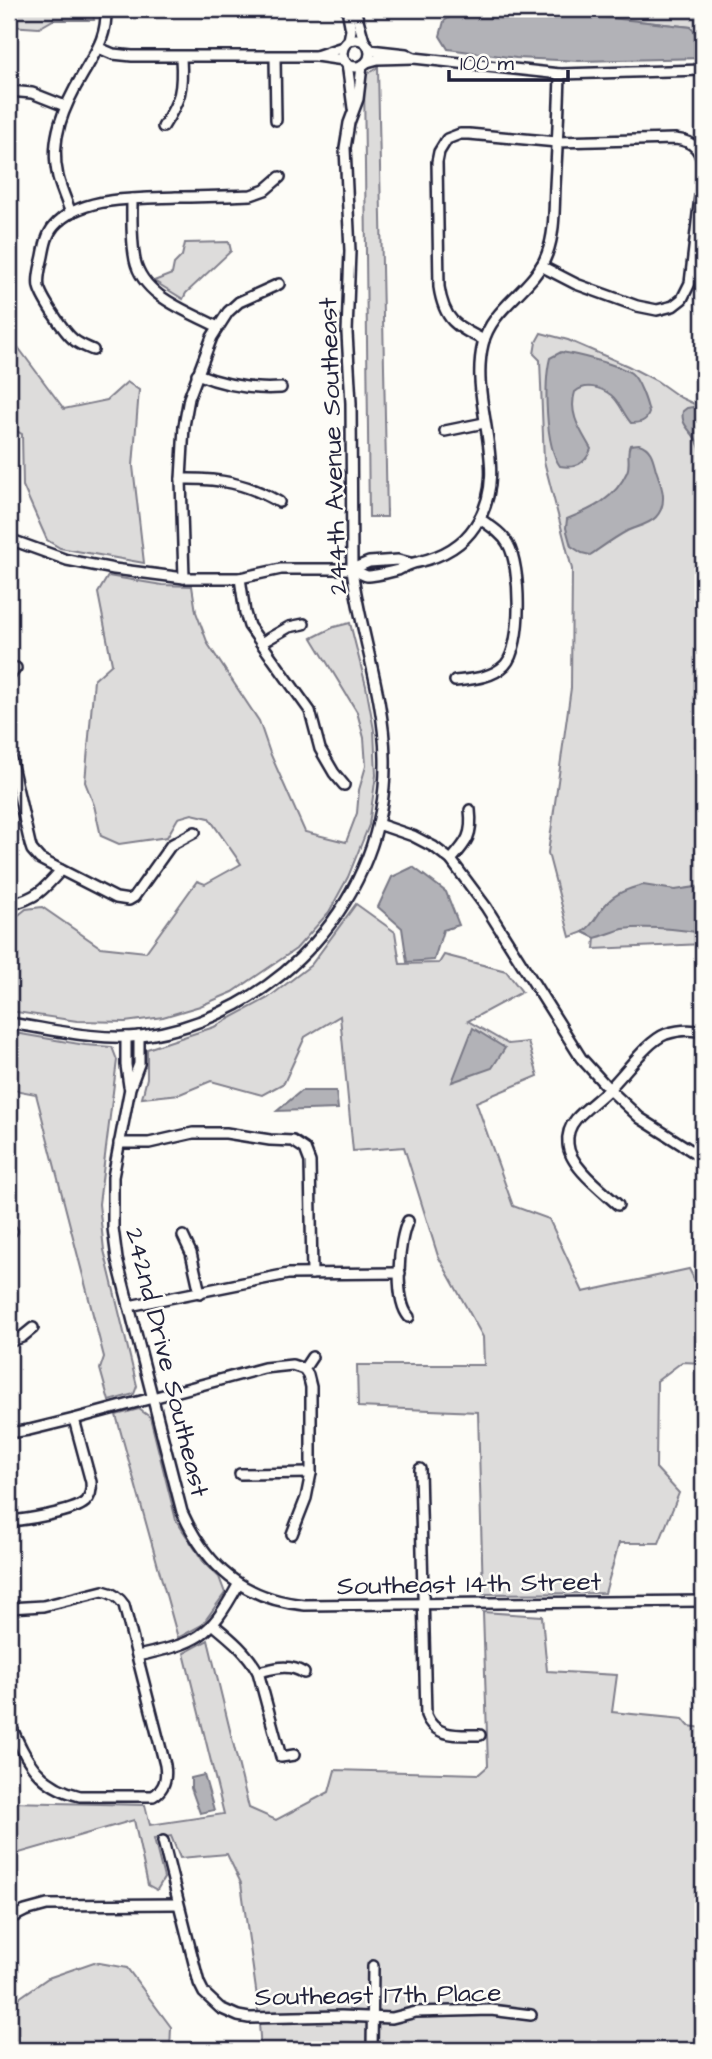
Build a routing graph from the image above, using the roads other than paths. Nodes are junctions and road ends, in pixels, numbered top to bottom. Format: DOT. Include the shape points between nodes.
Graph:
graph roads {
  1 [pos="106,9"];
  2 [pos="347,9"];
  3 [pos="355,9"];
  4 [pos="346,43"];
  5 [pos="367,46"];
  6 [pos="99,48"];
  7 [pos="316,56"];
  8 [pos="181,57"];
  9 [pos="275,57"];
  10 [pos="414,58"];
  11 [pos="345,62"];
  12 [pos="364,64"];
  13 [pos="703,70"];
  14 [pos="561,74"];
  15 [pos="9,91"];
  16 [pos="65,106"];
  17 [pos="354,108"];
  18 [pos="276,120"];
  19 [pos="163,127"];
  20 [pos="557,142"];
  21 [pos="280,177"];
  22 [pos="132,199"];
  23 [pos="71,213"];
  24 [pos="541,266"];
  25 [pos="279,284"];
  26 [pos="218,327"];
  27 [pos="484,340"];
  28 [pos="93,350"];
  29 [pos="197,374"];
  30 [pos="281,388"];
  31 [pos="484,422"];
  32 [pos="445,431"];
  33 [pos="181,479"];
  34 [pos="279,502"];
  35 [pos="480,519"];
  36 [pos="9,539"];
  37 [pos="352,569"];
  38 [pos="184,578"];
  39 [pos="240,578"];
  40 [pos="304,624"];
  41 [pos="261,643"];
  42 [pos="9,667"];
  43 [pos="9,677"];
  44 [pos="455,681"];
  45 [pos="9,752"];
  46 [pos="344,785"];
  47 [pos="470,810"];
  48 [pos="378,824"];
  49 [pos="195,832"];
  50 [pos="451,860"];
  51 [pos="61,870"];
  52 [pos="9,905"];
  53 [pos="9,1023"];
  54 [pos="703,1032"];
  55 [pos="139,1036"];
  56 [pos="126,1037"];
  57 [pos="130,1088"];
  58 [pos="609,1089"];
  59 [pos="119,1143"];
  60 [pos="703,1158"];
  61 [pos="618,1205"];
  62 [pos="408,1221"];
  63 [pos="183,1236"];
  64 [pos="400,1273"];
  65 [pos="312,1274"];
  66 [pos="200,1293"];
  67 [pos="129,1306"];
  68 [pos="409,1317"];
  69 [pos="33,1328"];
  70 [pos="9,1342"];
  71 [pos="312,1357"];
  72 [pos="304,1369"];
  73 [pos="152,1397"];
  74 [pos="702,1407"];
  75 [pos="74,1419"];
  76 [pos="703,1427"];
  77 [pos="9,1433"];
  78 [pos="420,1469"];
  79 [pos="240,1474"];
  80 [pos="311,1474"];
  81 [pos="9,1521"];
  82 [pos="292,1534"];
  83 [pos="239,1585"];
  84 [pos="703,1601"];
  85 [pos="423,1604"];
  86 [pos="9,1608"];
  87 [pos="214,1625"];
  88 [pos="138,1656"];
  89 [pos="258,1672"];
  90 [pos="304,1673"];
  91 [pos="9,1722"];
  92 [pos="480,1735"];
  93 [pos="294,1755"];
  94 [pos="163,1841"];
  95 [pos="177,1904"];
  96 [pos="9,1919"];
  97 [pos="373,1966"];
  98 [pos="531,2015"];
  99 [pos="372,2018"];
  100 [pos="372,2050"];
  1 -- 6 [label="street"];
  2 -- 4 [label="street" via="351,30"];
  3 -- 5 [label="street"];
  4 -- 5 [label="street" via="357,39"];
  4 -- 7 [label="street"];
  4 -- 11 [label="street"];
  5 -- 10 [label="street"];
  5 -- 12 [label="street" via="370,56"];
  6 -- 8 [label="street" via="113,54"];
  6 -- 16 [label="street"];
  7 -- 9 [label="street"];
  7 -- 11 [label="street"];
  8 -- 9 [label="street"];
  8 -- 19 [label="street" via="181,95"];
  9 -- 18 [label="street"];
  10 -- 12 [label="street"];
  10 -- 14 [label="street"];
  11 -- 12 [label="street" via="354,67"];
  11 -- 17 [label="street, 244th Avenue Southeast"];
  12 -- 17 [label="street, 244th Avenue Southeast"];
  13 -- 14 [label="street"];
  14 -- 20 [label="street"];
  15 -- 16 [label="street" via="32,93"];
  16 -- 23 [label="street" via="56,160"];
  17 -- 37 [label="street, 244th Avenue Southeast" via="345,148"];
  20 -- 24 [label="street" via="553,228"];
  20 -- 24 [label="street" via="675,139 696,146 703,170 692,275 682,299 657,310 576,284"];
  20 -- 27 [label="street" via="460,134 447,139 439,152 440,298 452,323"];
  21 -- 22 [label="street" via="250,195"];
  22 -- 23 [label="street" via="102,202"];
  22 -- 26 [label="street" via="133,248 142,279 159,295"];
  23 -- 28 [label="street" via="50,233 39,287 70,337"];
  24 -- 27 [label="street" via="501,311"];
  25 -- 26 [label="street" via="239,302"];
  26 -- 29 [label="street"];
  27 -- 31 [label="street" via="480,381"];
  29 -- 30 [label="street" via="231,385"];
  29 -- 33 [label="street" via="184,426"];
  31 -- 32 [label="street"];
  31 -- 35 [label="street" via="491,477"];
  33 -- 34 [label="street" via="223,480"];
  33 -- 38 [label="street"];
  35 -- 37 [label="street" via="449,550 427,560 369,562"];
  35 -- 44 [label="street" via="507,541 513,552 517,637 514,652 499,670"];
  36 -- 38 [label="street" via="67,560"];
  37 -- 39 [label="street" via="281,569"];
  37 -- 48 [label="street, 244th Avenue Southeast" via="383,732 384,791"];
  38 -- 39 [label="street"];
  39 -- 41 [label="street" via="249,626"];
  40 -- 41 [label="street"];
  41 -- 46 [label="street" via="310,711 320,749"];
  42 -- 43 [label="street" via="16,668"];
  45 -- 51 [label="street" via="32,850"];
  47 -- 50 [label="street" via="470,835"];
  48 -- 50 [label="street" via="413,836"];
  48 -- 55 [label="street, 244th Avenue Southeast" via="348,897 306,953 281,977 201,1021"];
  49 -- 51 [label="street" via="171,845 140,891 128,900"];
  50 -- 58 [label="street" via="581,1058"];
  51 -- 52 [label="street" via="40,893"];
  53 -- 56 [label="street, 244th Avenue Southeast"];
  54 -- 58 [label="street" via="665,1034"];
  55 -- 56 [label="street, 244th Avenue Southeast"];
  55 -- 57 [label="street, 242nd Drive Southeast" via="139,1064"];
  56 -- 57 [label="street, 242nd Drive Southeast"];
  57 -- 59 [label="street, 242nd Drive Southeast"];
  58 -- 60 [label="street" via="640,1118"];
  58 -- 61 [label="street" via="575,1120 568,1143 575,1164"];
  59 -- 65 [label="street" via="149,1143 208,1132 293,1141 305,1149 310,1162"];
  59 -- 67 [label="street, 242nd Drive Southeast" via="113,1177 113,1228"];
  62 -- 64 [label="street" via="401,1236"];
  63 -- 66 [label="street"];
  64 -- 65 [label="street"];
  64 -- 68 [label="street" via="402,1305"];
  65 -- 66 [label="street" via="288,1274"];
  66 -- 67 [label="street"];
  67 -- 73 [label="street, 242nd Drive Southeast"];
  69 -- 70 [label="street"];
  71 -- 72 [label="street"];
  72 -- 73 [label="street" via="264,1368"];
  72 -- 80 [label="street" via="311,1387"];
  73 -- 75 [label="street"];
  73 -- 83 [label="street, 242nd Drive Southeast" via="188,1524 205,1554"];
  74 -- 76 [label="street"];
  75 -- 77 [label="street"];
  75 -- 81 [label="street" via="91,1482 90,1496 79,1506"];
  78 -- 85 [label="street"];
  79 -- 80 [label="street"];
  80 -- 82 [label="street"];
  83 -- 85 [label="street, Southeast 14th Street" via="271,1600 297,1605"];
  83 -- 87 [label="street"];
  84 -- 85 [label="street, Southeast 14th Street"];
  85 -- 92 [label="street" via="429,1723 453,1735"];
  86 -- 88 [label="street" via="110,1592 124,1605"];
  87 -- 88 [label="street" via="188,1643"];
  87 -- 89 [label="street" via="247,1654"];
  88 -- 91 [label="street" via="166,1773 163,1788 153,1796 69,1794 29,1764"];
  89 -- 90 [label="street" via="284,1666"];
  89 -- 93 [label="street" via="281,1757"];
  94 -- 95 [label="street"];
  95 -- 96 [label="street" via="47,1905"];
  95 -- 99 [label="street, Southeast 17th Place" via="199,1983 211,2001 227,2012 249,2018"];
  97 -- 99 [label="street"];
  98 -- 99 [label="street, Southeast 17th Place" via="468,2010"];
  99 -- 100 [label="street"];
}
